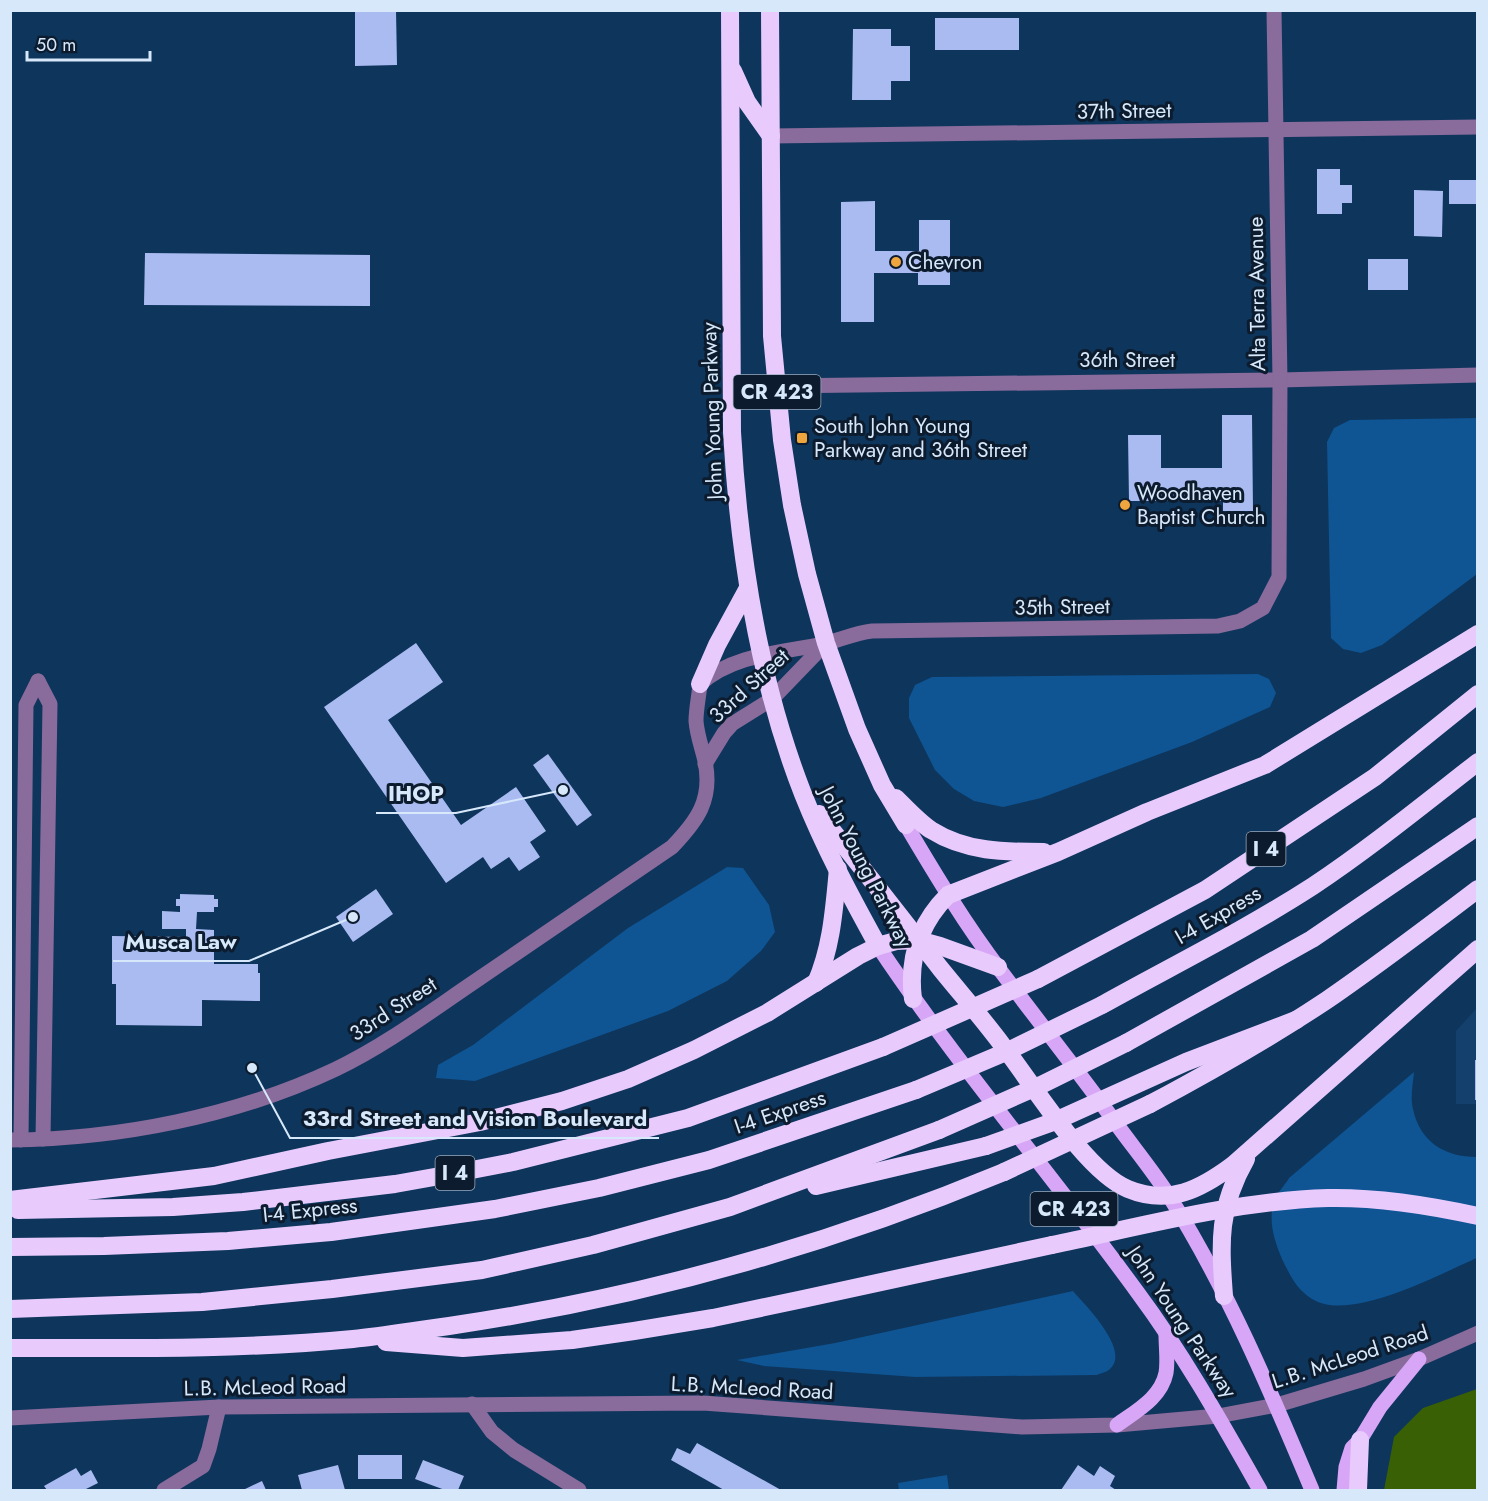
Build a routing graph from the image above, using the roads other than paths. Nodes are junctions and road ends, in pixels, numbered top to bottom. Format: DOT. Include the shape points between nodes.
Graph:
graph roads {
  1 [pos="730,10"];
  2 [pos="770,10"];
  3 [pos="1274,10"];
  4 [pos="730,63"];
  5 [pos="1478,127"];
  6 [pos="1276,130"];
  7 [pos="771,136"];
  8 [pos="1478,375"];
  9 [pos="1280,380"];
  10 [pos="776,386"];
  11 [pos="1279,577"];
  12 [pos="748,588"];
  13 [pos="1478,634"];
  14 [pos="826,643"];
  15 [pos="763,656"];
  16 [pos="700,684"];
  17 [pos="1478,694"];
  18 [pos="772,699"];
  19 [pos="1478,762"];
  20 [pos="705,764"];
  21 [pos="882,785"];
  22 [pos="803,793"];
  23 [pos="906,825"];
  24 [pos="1478,826"];
  25 [pos="1058,852"];
  26 [pos="838,869"];
  27 [pos="1478,889"];
  28 [pos="948,895"];
  29 [pos="918,940"];
  30 [pos="878,946"];
  31 [pos="1478,949"];
  32 [pos="998,967"];
  33 [pos="816,983"];
  34 [pos="913,999"];
  35 [pos="1296,1020"];
  36 [pos="43,1138"];
  37 [pos="16,1140"];
  38 [pos="1256,1145"];
  39 [pos="1169,1196"];
  40 [pos="10,1200"];
  41 [pos="730,1207"];
  42 [pos="10,1210"];
  43 [pos="1478,1216"];
  44 [pos="10,1246"];
  45 [pos="1224,1296"];
  46 [pos="10,1309"];
  47 [pos="1478,1333"];
  48 [pos="1166,1335"];
  49 [pos="354,1339"];
  50 [pos="10,1348"];
  51 [pos="1419,1359"];
  52 [pos="472,1404"];
  53 [pos="1277,1405"];
  54 [pos="219,1407"];
  55 [pos="1218,1416"];
  56 [pos="10,1419"];
  57 [pos="1117,1425"];
  58 [pos="1360,1440"];
  59 [pos="164,1491"];
  60 [pos="579,1491"];
  61 [pos="1260,1491"];
  62 [pos="1312,1491"];
  63 [pos="1344,1491"];
  64 [pos="1358,1491"];
  1 -- 4 [label="highway, John Young Parkway / CR 423"];
  2 -- 7 [label="highway, John Young Parkway / CR 423"];
  3 -- 6 [label="street, Alta Terra Avenue"];
  4 -- 7 [label="highway" via="747,102"];
  4 -- 12 [label="highway, John Young Parkway / CR 423" via="732,432"];
  5 -- 6 [label="street, 37th Street"];
  6 -- 7 [label="street, 37th Street"];
  6 -- 9 [label="street, Alta Terra Avenue"];
  7 -- 10 [label="highway, John Young Parkway / CR 423"];
  8 -- 9 [label="street, 36th Street"];
  9 -- 10 [label="street, 36th Street"];
  9 -- 11 [label="street, Alta Terra Avenue"];
  10 -- 14 [label="highway, John Young Parkway / CR 423" via="792,505"];
  11 -- 14 [label="street, 35th Street" via="1263,608 1240,621 1218,626 872,631"];
  12 -- 15 [label="highway, John Young Parkway / CR 423"];
  12 -- 16 [label="highway"];
  13 -- 25 [label="highway" via="1265,765"];
  14 -- 15 [label="street, 33rd Street"];
  14 -- 18 [label="street, 33rd Street"];
  14 -- 21 [label="highway, John Young Parkway / CR 423"];
  15 -- 16 [label="street, 33rd Street" via="725,667"];
  15 -- 18 [label="highway, John Young Parkway / CR 423"];
  16 -- 20 [label="street, 33rd Street" via="696,720"];
  17 -- 42 [label="highway, I 4, bridge" via="1375,777 1205,890 1038,979 883,1047 688,1118 513,1162 372,1187 173,1207"];
  18 -- 20 [label="street, 33rd Street" via="732,724"];
  18 -- 22 [label="highway, John Young Parkway / CR 423"];
  19 -- 44 [label="highway, I-4 Express, bridge" via="1313,886 1102,1005 916,1090 709,1160 495,1209 331,1232 228,1241"];
  20 -- 36 [label="street, 33rd Street" via="706,790 701,810 672,847 399,1033 347,1063 280,1092 169,1123 91,1136"];
  21 -- 23 [label="highway, John Young Parkway / CR 423"];
  21 -- 25 [label="highway" via="930,829 956,843 1008,852"];
  22 -- 26 [label="highway, John Young Parkway / CR 423"];
  22 -- 29 [label="highway"];
  23 -- 28 [label="main road, John Young Parkway / CR 423"];
  24 -- 41 [label="highway, bridge" via="1312,939 1126,1043 939,1130"];
  25 -- 28 [label="highway"];
  26 -- 30 [label="highway, John Young Parkway / CR 423"];
  26 -- 33 [label="highway" via="831,937"];
  27 -- 35 [label="highway"];
  28 -- 29 [label="highway" via="935,908"];
  28 -- 32 [label="main road, John Young Parkway / CR 423"];
  29 -- 30 [label="highway"];
  29 -- 32 [label="highway"];
  29 -- 34 [label="highway" via="910,979"];
  29 -- 39 [label="highway" via="1086,1156 1127,1188 1150,1196"];
  30 -- 33 [label="highway"];
  30 -- 34 [label="main road, John Young Parkway / CR 423"];
  31 -- 38 [label="highway"];
  32 -- 39 [label="main road, John Young Parkway / CR 423"];
  33 -- 40 [label="highway" via="694,1050 628,1079 562,1101 480,1122 214,1176"];
  34 -- 48 [label="main road, John Young Parkway / CR 423" via="1139,1294"];
  35 -- 41 [label="highway, bridge" via="986,1146"];
  35 -- 49 [label="highway, bridge" via="1150,1104 1004,1172 884,1219 697,1277 569,1306"];
  36 -- 37 [label="street, 33rd Street"];
  36 -- 37 [label="street" via="50,704 38,681 26,705"];
  38 -- 39 [label="highway" via="1212,1180"];
  38 -- 45 [label="highway" via="1232,1186 1223,1216 1220,1242"];
  39 -- 45 [label="main road, John Young Parkway / CR 423"];
  41 -- 46 [label="highway" via="593,1245 482,1270 202,1302"];
  43 -- 49 [label="highway, bridge" via="1393,1201 1293,1200 1228,1209 735,1313 572,1340 464,1348"];
  45 -- 53 [label="main road, John Young Parkway / CR 423"];
  47 -- 51 [label="street, L.B. McLeod Road"];
  48 -- 55 [label="main road, John Young Parkway / CR 423"];
  48 -- 57 [label="main road" via="1166,1373 1159,1391"];
  49 -- 50 [label="highway" via="183,1347"];
  51 -- 53 [label="street, L.B. McLeod Road"];
  51 -- 58 [label="main road" via="1380,1407"];
  52 -- 54 [label="street, L.B. McLeod Road"];
  52 -- 57 [label="street, L.B. McLeod Road" via="703,1403 1022,1427"];
  52 -- 60 [label="street" via="492,1432 514,1450"];
  53 -- 55 [label="street, L.B. McLeod Road"];
  53 -- 62 [label="main road, John Young Parkway / CR 423"];
  54 -- 56 [label="street, L.B. McLeod Road"];
  54 -- 59 [label="street" via="203,1466"];
  55 -- 57 [label="street, L.B. McLeod Road"];
  55 -- 61 [label="main road, John Young Parkway / CR 423"];
  58 -- 63 [label="main road" via="1352,1448 1346,1467"];
  58 -- 64 [label="highway"];
}
